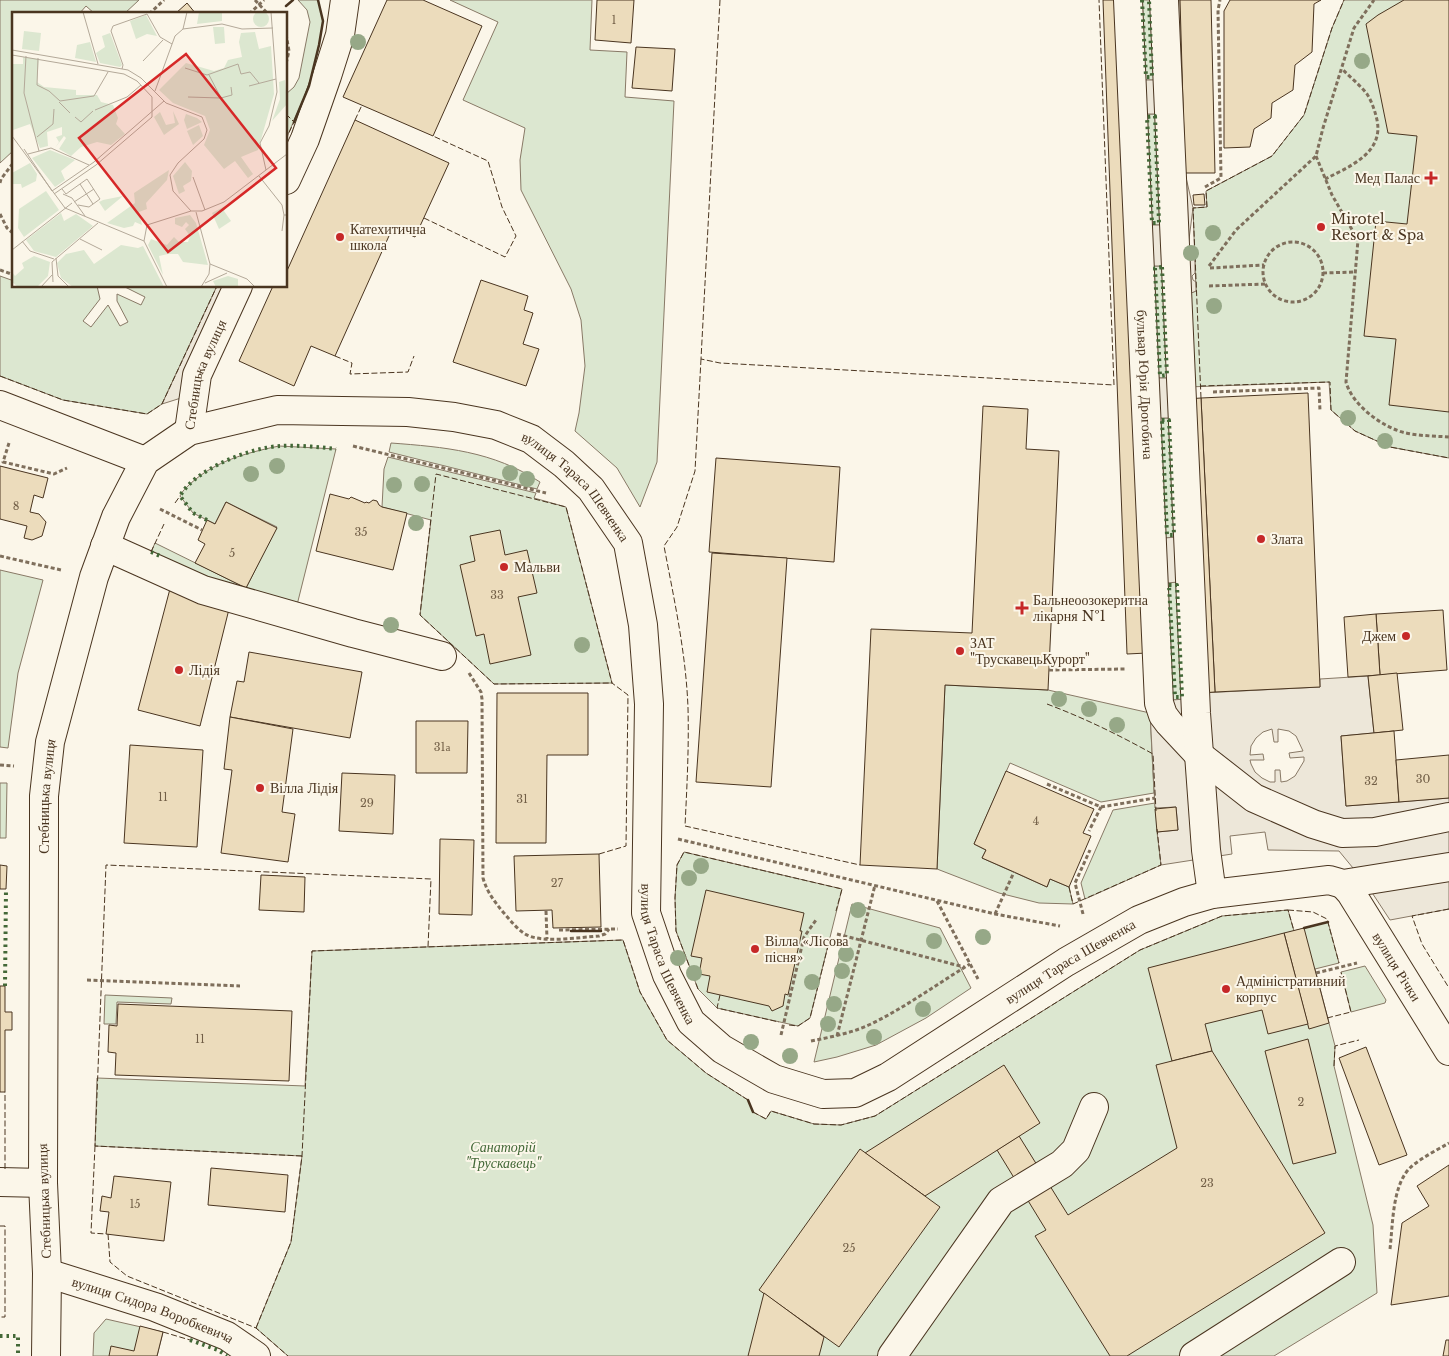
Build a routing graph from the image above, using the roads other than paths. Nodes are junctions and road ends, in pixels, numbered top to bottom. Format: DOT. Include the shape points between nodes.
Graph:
graph roads {
  1 [pos="345,0"];
  2 [pos="1128,0"];
  3 [pos="1164,0"];
  4 [pos="288,176"];
  5 [pos="237,288"];
  6 [pos="0,405"];
  7 [pos="189,431"];
  8 [pos="144,461"];
  9 [pos="105,546"];
  10 [pos="442,656"];
  11 [pos="1199,755"];
  12 [pos="1449,817"];
  13 [pos="1449,867"];
  14 [pos="1343,884"];
  15 [pos="1212,894"];
  16 [pos="1449,1051"];
  17 [pos="1094,1107"];
  18 [pos="0,1182"];
  19 [pos="43,1183"];
  20 [pos="1341,1262"];
  21 [pos="46,1273"];
  22 [pos="46,1356"];
  23 [pos="256,1356"];
  24 [pos="892,1356"];
  25 [pos="1194,1356"];
  1 -- 4 [label="street" via="340,35 327,76"];
  2 -- 11 [label="street, бульвар Юрія Дрогобича" via="1160,703 1163,715"];
  3 -- 11 [label="street"];
  5 -- 7 [label="street, Стебницька вулиця" via="197,375"];
  6 -- 8 [label="street"];
  7 -- 8 [label="street, Стебницька вулиця"];
  7 -- 15 [label="street, вулиця Тараса Шевченка" via="278,410 408,412 454,417 496,425 531,439 591,489 628,543 643,626 650,704 646,913 667,975 691,1022 722,1049 774,1079 823,1094 855,1093 888,1077 1066,962 1139,920"];
  8 -- 9 [label="street, Стебницька вулиця"];
  9 -- 10 [label="street" via="203,590"];
  9 -- 19 [label="street, Стебницька вулиця" via="50,742 44,796"];
  11 -- 12 [label="street, бульвар Юрія Дрогобича" via="1254,798 1312,824 1342,833 1374,832"];
  11 -- 15 [label="street"];
  13 -- 14 [label="street, вулиця Тараса Шевченка"];
  14 -- 15 [label="street, вулиця Тараса Шевченка" via="1329,880"];
  14 -- 16 [label="street, вулиця Річки"];
  17 -- 24 [label="street" via="1076,1150 1062,1164 1001,1201"];
  18 -- 19 [label="street"];
  19 -- 21 [label="street, Стебницька вулиця"];
  20 -- 25 [label="street"];
  21 -- 22 [label="street, Стебницька вулиця"];
  21 -- 23 [label="street, вулиця Сидора Воробкевича" via="155,1307 227,1336"];
}
